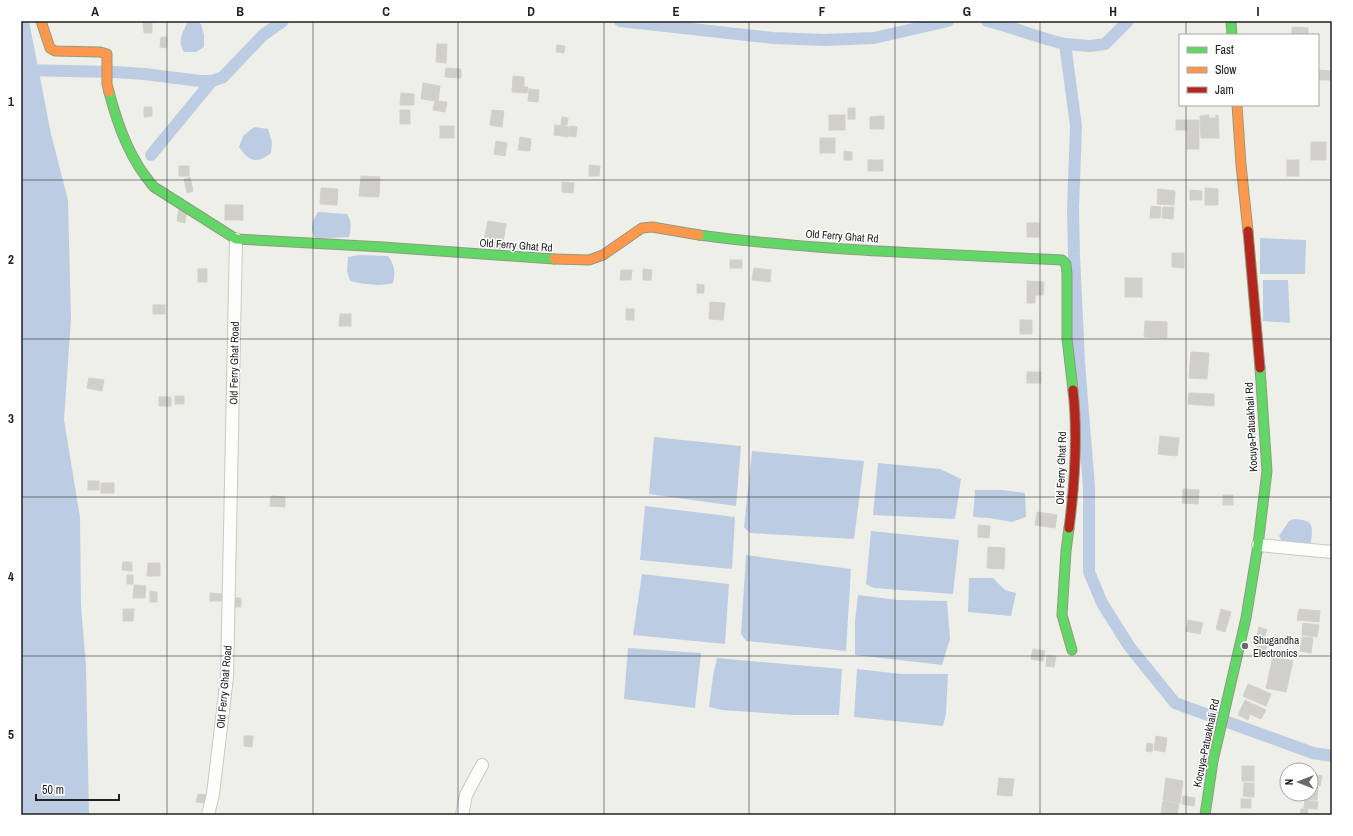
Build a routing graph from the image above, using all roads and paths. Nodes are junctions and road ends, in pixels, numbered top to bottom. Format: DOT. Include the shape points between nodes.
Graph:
graph roads {
  1 [pos="41,21"];
  2 [pos="1231,21"];
  3 [pos="1232,34"];
  4 [pos="1237,106"];
  5 [pos="236,239"];
  6 [pos="1258,545"];
  7 [pos="1332,552"];
  8 [pos="1072,650"];
  9 [pos="482,765"];
  10 [pos="208,815"];
  11 [pos="462,815"];
  12 [pos="1205,815"];
  1 -- 5 [label="street" via="50,48 55,51 107,54 107,84 117,121 131,153 147,179 154,187"];
  2 -- 3 [label="street"];
  4 -- 6 [label="street, Kocuya-Patuakhali Rd" via="1267,471"];
  5 -- 8 [label="street, Old Ferry Ghat Rd" via="589,260 603,255 642,228 652,227 742,240 888,252 1062,260 1066,264 1067,274 1067,338 1075,412 1075,452 1074,490 1066,551 1062,615"];
  5 -- 10 [label="street, Old Ferry Ghat Road" via="227,677 214,794"];
  6 -- 7 [label="street"];
  6 -- 12 [label="street, Kocuya-Patuakhali Rd" via="1246,618 1213,761"];
  9 -- 11 [label="street" via="466,795"];
}
